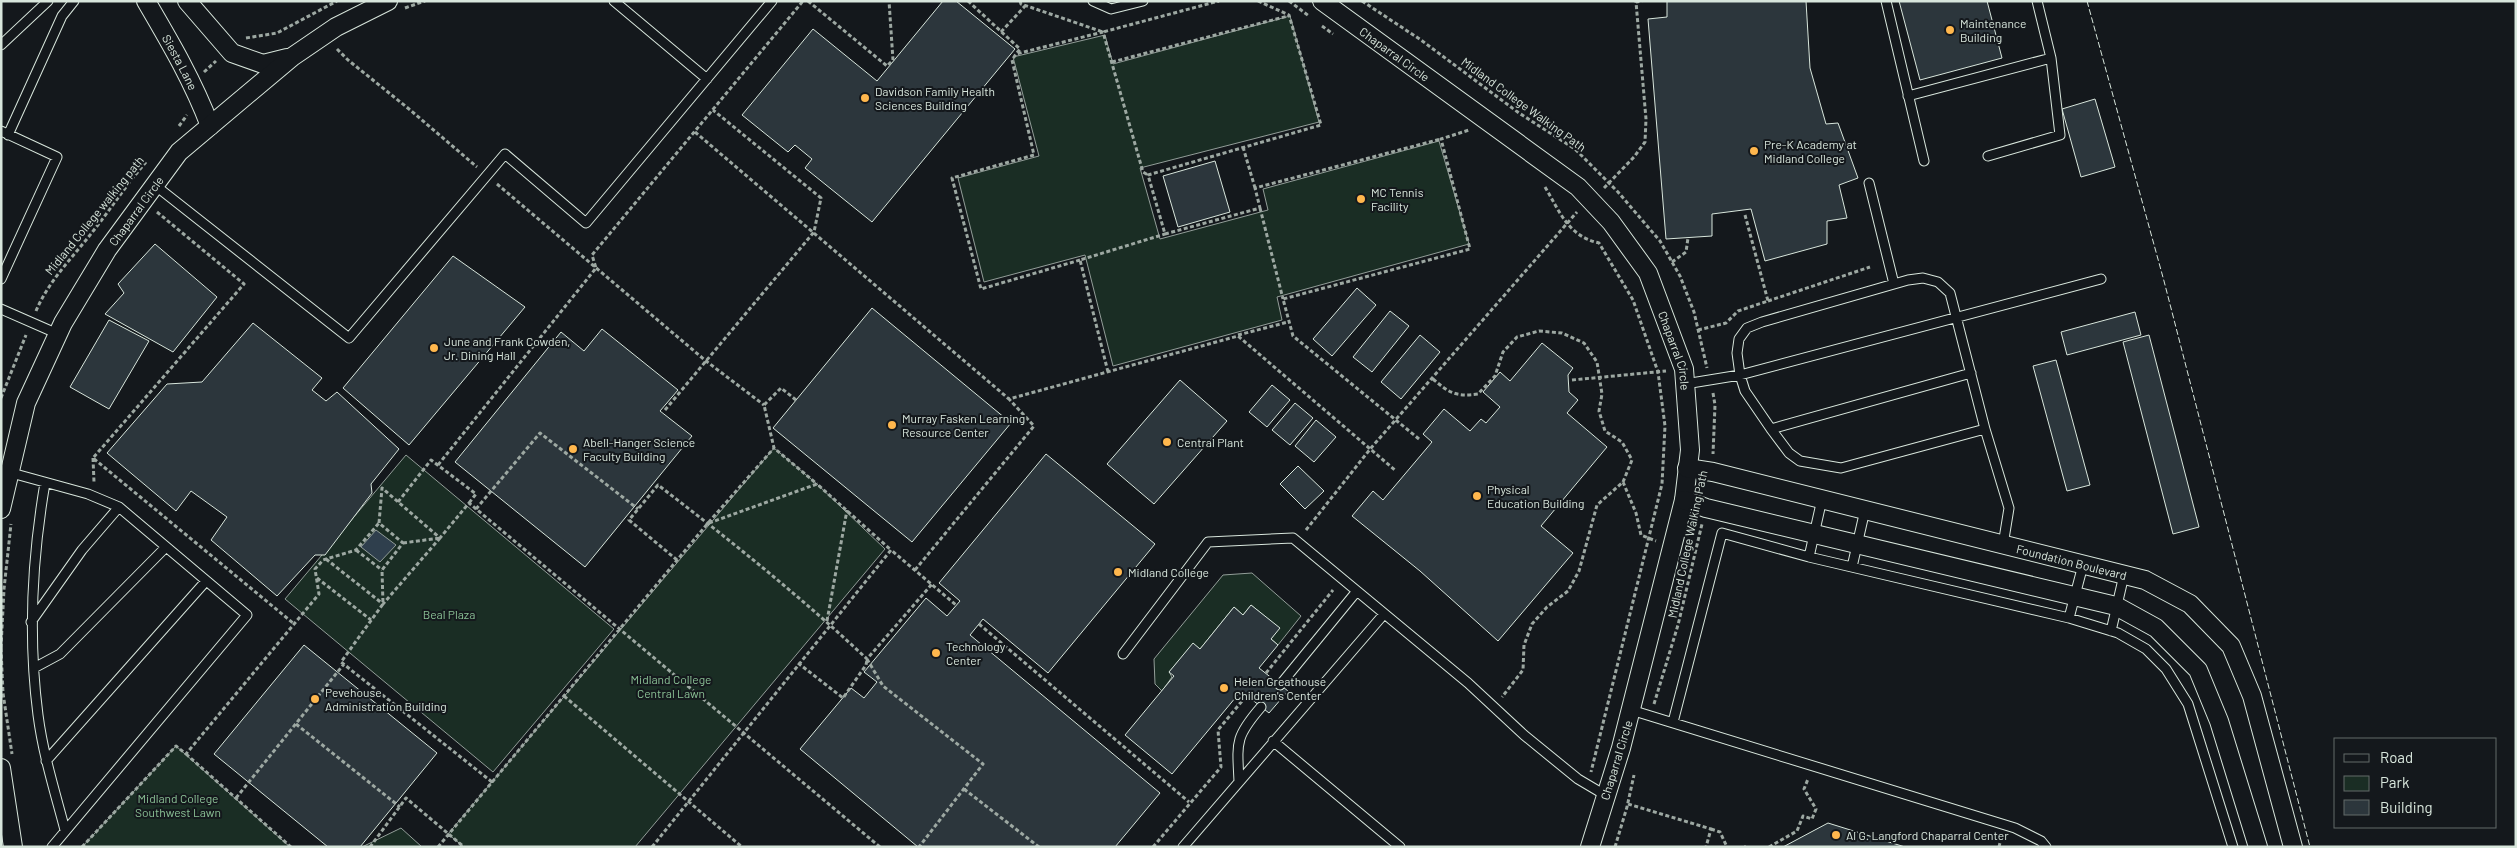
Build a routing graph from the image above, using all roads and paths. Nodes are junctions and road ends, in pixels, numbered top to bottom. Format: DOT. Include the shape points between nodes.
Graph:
graph roads {
  1 [pos="48,1"];
  2 [pos="74,1"];
  3 [pos="146,1"];
  4 [pos="187,1"];
  5 [pos="337,1"];
  6 [pos="425,1"];
  7 [pos="614,1"];
  8 [pos="772,1"];
  9 [pos="803,1"];
  10 [pos="808,1"];
  11 [pos="889,1"];
  12 [pos="968,1"];
  13 [pos="1093,1"];
  14 [pos="1143,1"];
  15 [pos="1258,1"];
  16 [pos="1290,1"];
  17 [pos="1322,1"];
  18 [pos="1362,1"];
  19 [pos="1642,1"];
  20 [pos="1886,1"];
  21 [pos="2037,1"];
  22 [pos="394,5"];
  23 [pos="1025,6"];
  24 [pos="317,14"];
  25 [pos="1289,15"];
  26 [pos="1312,19"];
  27 [pos="1320,25"];
  28 [pos="1001,32"];
  29 [pos="327,33"];
  30 [pos="1335,36"];
  31 [pos="230,44"];
  32 [pos="1,45"];
  33 [pos="1016,54"];
  34 [pos="292,57"];
  35 [pos="2051,58"];
  36 [pos="1112,62"];
  37 [pos="707,79"];
  38 [pos="192,81"];
  39 [pos="1908,96"];
  40 [pos="1500,98"];
  41 [pos="185,107"];
  42 [pos="714,110"];
  43 [pos="1476,123"];
  44 [pos="1463,124"];
  45 [pos="210,126"];
  46 [pos="176,129"];
  47 [pos="695,132"];
  48 [pos="5,133"];
  49 [pos="1478,135"];
  50 [pos="1441,139"];
  51 [pos="1243,147"];
  52 [pos="152,156"];
  53 [pos="1988,156"];
  54 [pos="1924,161"];
  55 [pos="487,175"];
  56 [pos="1148,175"];
  57 [pos="1868,183"];
  58 [pos="1543,184"];
  59 [pos="1610,184"];
  60 [pos="1256,188"];
  61 [pos="161,190"];
  62 [pos="1590,199"];
  63 [pos="1260,208"];
  64 [pos="1744,215"];
  65 [pos="1566,223"];
  66 [pos="814,232"];
  67 [pos="1165,234"];
  68 [pos="1688,238"];
  69 [pos="1080,260"];
  70 [pos="1672,262"];
  71 [pos="1870,267"];
  72 [pos="596,268"];
  73 [pos="1,278"];
  74 [pos="2102,279"];
  75 [pos="1894,284"];
  76 [pos="1283,299"];
  77 [pos="1768,301"];
  78 [pos="1,308"];
  79 [pos="1958,319"];
  80 [pos="31,322"];
  81 [pos="1288,322"];
  82 [pos="1698,330"];
  83 [pos="58,334"];
  84 [pos="1238,336"];
  85 [pos="706,361"];
  86 [pos="1707,367"];
  87 [pos="1108,372"];
  88 [pos="1658,372"];
  89 [pos="1971,373"];
  90 [pos="1740,375"];
  91 [pos="1685,377"];
  92 [pos="1601,378"];
  93 [pos="1433,379"];
  94 [pos="1572,380"];
  95 [pos="1709,380"];
  96 [pos="1,398"];
  97 [pos="1009,399"];
  98 [pos="796,400"];
  99 [pos="764,405"];
  100 [pos="665,410"];
  101 [pos="1396,421"];
  102 [pos="1771,429"];
  103 [pos="1985,429"];
  104 [pos="1419,439"];
  105 [pos="774,448"];
  106 [pos="1371,448"];
  107 [pos="438,464"];
  108 [pos="1687,468"];
  109 [pos="1396,471"];
  110 [pos="8,472"];
  111 [pos="1713,472"];
  112 [pos="1623,482"];
  113 [pos="45,483"];
  114 [pos="817,484"];
  115 [pos="1822,499"];
  116 [pos="1684,500"];
  117 [pos="398,502"];
  118 [pos="469,504"];
  119 [pos="119,507"];
  120 [pos="1706,508"];
  121 [pos="476,509"];
  122 [pos="638,509"];
  123 [pos="847,510"];
  124 [pos="1865,510"];
  125 [pos="7,512"];
  126 [pos="379,523"];
  127 [pos="708,523"];
  128 [pos="1814,534"];
  129 [pos="1313,536"];
  130 [pos="440,538"];
  131 [pos="1649,539"];
  132 [pos="402,543"];
  133 [pos="1857,544"];
  134 [pos="1671,545"];
  135 [pos="2003,545"];
  136 [pos="165,548"];
  137 [pos="356,550"];
  138 [pos="891,550"];
  139 [pos="1696,550"];
  140 [pos="1703,552"];
  141 [pos="1809,557"];
  142 [pos="326,559"];
  143 [pos="677,560"];
  144 [pos="2083,565"];
  145 [pos="1852,567"];
  146 [pos="382,570"];
  147 [pos="915,570"];
  148 [pos="2124,575"];
  149 [pos="316,577"];
  150 [pos="1342,579"];
  151 [pos="206,581"];
  152 [pos="932,584"];
  153 [pos="1357,591"];
  154 [pos="2075,596"];
  155 [pos="383,604"];
  156 [pos="956,605"];
  157 [pos="2116,606"];
  158 [pos="1384,614"];
  159 [pos="2069,618"];
  160 [pos="371,620"];
  161 [pos="31,622"];
  162 [pos="293,623"];
  163 [pos="828,623"];
  164 [pos="979,624"];
  165 [pos="619,629"];
  166 [pos="2111,631"];
  167 [pos="1,648"];
  168 [pos="1123,654"];
  169 [pos="867,659"];
  170 [pos="798,663"];
  171 [pos="344,664"];
  172 [pos="34,668"];
  173 [pos="1266,672"];
  174 [pos="1280,685"];
  175 [pos="564,696"];
  176 [pos="1247,696"];
  177 [pos="1502,698"];
  178 [pos="1261,707"];
  179 [pos="1631,710"];
  180 [pos="1650,715"];
  181 [pos="1673,722"];
  182 [pos="296,724"];
  183 [pos="744,733"];
  184 [pos="1273,741"];
  185 [pos="186,754"];
  186 [pos="46,761"];
  187 [pos="8,765"];
  188 [pos="1634,771"];
  189 [pos="1810,775"];
  190 [pos="1239,780"];
  191 [pos="492,782"];
  192 [pos="1589,785"];
  193 [pos="964,789"];
  194 [pos="1605,795"];
  195 [pos="236,798"];
  196 [pos="689,802"];
  197 [pos="1189,802"];
  198 [pos="1628,804"];
  199 [pos="400,807"];
  200 [pos="1711,829"];
  201 [pos="65,830"];
  202 [pos="448,834"];
  203 [pos="14,847"];
  204 [pos="52,847"];
  205 [pos="82,847"];
  206 [pos="291,847"];
  207 [pos="370,847"];
  208 [pos="438,847"];
  209 [pos="464,847"];
  210 [pos="652,847"];
  211 [pos="742,847"];
  212 [pos="880,847"];
  213 [pos="919,847"];
  214 [pos="1039,847"];
  215 [pos="1153,847"];
  216 [pos="1183,847"];
  217 [pos="1400,847"];
  218 [pos="1590,847"];
  219 [pos="1615,847"];
  220 [pos="1706,847"];
  221 [pos="1727,847"];
  222 [pos="1769,847"];
  223 [pos="2046,847"];
  224 [pos="2233,847"];
  225 [pos="2258,847"];
  226 [pos="2293,847"];
  1 -- 32 [label="lane"];
  2 -- 48 [label="lane" via="62,16"];
  3 -- 38 [label="street, Siesta Lane"];
  4 -- 31 [label="street"];
  5 -- 24 [label="path"];
  6 -- 22 [label="path"];
  7 -- 37 [label="lane"];
  8 -- 37 [label="lane"];
  9 -- 42 [label="path"];
  10 -- 11 [label="path" via="887,66 893,60"];
  12 -- 28 [label="path"];
  13 -- 14 [label="lane" via="1111,8"];
  15 -- 25 [label="path"];
  16 -- 26 [label="path"];
  17 -- 43 [label="street, Chaparral Circle"];
  18 -- 40 [label="path, Midland College Walking Path"];
  19 -- 59 [label="path" via="1636,2 1645,142"];
  20 -- 39 [label="lane"];
  21 -- 35 [label="lane"];
  22 -- 29 [label="street, Chaparral Circle"];
  23 -- 28 [label="path"];
  24 -- 29 [label="path"];
  24 -- 31 [label="path" via="277,33"];
  25 -- 36 [label="path"];
  25 -- 51 [label="path" via="1321,125"];
  27 -- 30 [label="path"];
  28 -- 33 [label="path" via="1020,49"];
  29 -- 34 [label="street, Chaparral Circle"];
  29 -- 55 [label="path" via="348,60"];
  31 -- 34 [label="street" via="232,53 263,64"];
  31 -- 38 [label="path" via="212,66"];
  33 -- 56 [label="path" via="1103,32 1143,172"];
  33 -- 69 [label="path" via="1012,60 1034,155 952,178 981,289"];
  34 -- 45 [label="street, Chaparral Circle"];
  35 -- 39 [label="lane"];
  35 -- 53 [label="lane" via="2060,135"];
  37 -- 55 [label="lane" via="586,223 505,154"];
  38 -- 45 [label="street, Siesta Lane"];
  39 -- 54 [label="lane"];
  40 -- 43 [label="path"];
  40 -- 59 [label="path, Midland College Walking Path" via="1575,149"];
  41 -- 46 [label="path" via="187,116"];
  42 -- 47 [label="path"];
  42 -- 66 [label="path" via="821,198"];
  43 -- 44 [label="path"];
  43 -- 49 [label="path"];
  43 -- 50 [label="path"];
  43 -- 62 [label="street, Chaparral Circle"];
  45 -- 61 [label="street, Chaparral Circle" via="179,152"];
  47 -- 66 [label="path"];
  47 -- 72 [label="path" via="592,255"];
  48 -- 73 [label="lane" via="57,157"];
  50 -- 60 [label="path"];
  50 -- 76 [label="path" via="1470,249"];
  51 -- 56 [label="path"];
  51 -- 60 [label="path"];
  52 -- 80 [label="path, Midland College walking path" via="126,184 96,228 44,292"];
  55 -- 61 [label="lane" via="349,338"];
  55 -- 72 [label="path"];
  56 -- 67 [label="path"];
  57 -- 75 [label="lane"];
  58 -- 65 [label="path"];
  59 -- 62 [label="path"];
  59 -- 70 [label="path, Midland College Walking Path" via="1660,241"];
  60 -- 63 [label="path"];
  61 -- 83 [label="street, Chaparral Circle" via="107,250"];
  61 -- 162 [label="path" via="153,209 244,284 94,458"];
  62 -- 65 [label="path"];
  62 -- 91 [label="street, Chaparral Circle" via="1648,273"];
  63 -- 67 [label="path"];
  63 -- 76 [label="path"];
  64 -- 77 [label="path"];
  65 -- 88 [label="path" via="1584,240 1599,243 1633,300"];
  65 -- 93 [label="path"];
  66 -- 85 [label="path"];
  66 -- 97 [label="path"];
  67 -- 69 [label="path"];
  68 -- 70 [label="path" via="1686,252"];
  69 -- 87 [label="path"];
  70 -- 82 [label="path, Midland College Walking Path"];
  71 -- 77 [label="path"];
  72 -- 85 [label="path"];
  72 -- 107 [label="path"];
  74 -- 79 [label="lane"];
  75 -- 79 [label="lane" via="1923,278 1938,282 1950,294"];
  75 -- 90 [label="lane" via="1747,328 1739,339"];
  76 -- 81 [label="path"];
  77 -- 82 [label="path" via="1738,311 1726,322"];
  78 -- 80 [label="lane"];
  79 -- 89 [label="lane"];
  79 -- 90 [label="lane"];
  80 -- 83 [label="lane"];
  80 -- 96 [label="path, Midland College walking path"];
  81 -- 84 [label="path"];
  81 -- 101 [label="path" via="1293,336"];
  82 -- 86 [label="path, Midland College Walking Path"];
  83 -- 110 [label="street, Chaparral Circle" via="26,403"];
  84 -- 87 [label="path"];
  84 -- 106 [label="path"];
  85 -- 99 [label="path"];
  85 -- 100 [label="path"];
  86 -- 91 [label="path"];
  86 -- 95 [label="path, Midland College Walking Path"];
  87 -- 97 [label="path"];
  88 -- 91 [label="path"];
  88 -- 92 [label="path"];
  88 -- 131 [label="path" via="1664,426 1662,484"];
  89 -- 102 [label="lane"];
  89 -- 103 [label="lane"];
  90 -- 95 [label="lane"];
  90 -- 102 [label="lane" via="1745,391"];
  91 -- 95 [label="lane"];
  91 -- 108 [label="street, Chaparral Circle" via="1690,450"];
  92 -- 93 [label="path" via="1597,362 1584,344 1562,333 1539,331 1517,337 1503,352 1494,376 1478,394 1462,396 1447,391"];
  92 -- 94 [label="path"];
  92 -- 112 [label="path" via="1599,410 1606,431 1622,442 1632,460"];
  93 -- 101 [label="path"];
  95 -- 111 [label="path, Midland College Walking Path" via="1715,405"];
  97 -- 147 [label="path" via="1034,426"];
  98 -- 99 [label="path" via="782,388"];
  99 -- 105 [label="path"];
  101 -- 104 [label="path"];
  101 -- 106 [label="path"];
  102 -- 103 [label="lane" via="1789,453 1800,461 1841,468"];
  103 -- 135 [label="lane" via="2009,508"];
  105 -- 114 [label="path"];
  105 -- 127 [label="path"];
  106 -- 109 [label="path"];
  106 -- 129 [label="path" via="1306,530"];
  107 -- 117 [label="path" via="432,460"];
  107 -- 118 [label="path" via="476,494"];
  108 -- 111 [label="street, Foundation Boulevard"];
  108 -- 116 [label="street, Chaparral Circle"];
  110 -- 113 [label="lane"];
  110 -- 125 [label="street, Chaparral Circle"];
  111 -- 115 [label="street, Foundation Boulevard"];
  112 -- 131 [label="path" via="1641,535"];
  112 -- 177 [label="path" via="1597,505 1579,571 1568,591 1532,624 1524,645 1523,670"];
  113 -- 119 [label="lane" via="88,494"];
  113 -- 161 [label="lane"];
  114 -- 123 [label="path"];
  114 -- 127 [label="path"];
  115 -- 124 [label="street, Foundation Boulevard"];
  115 -- 128 [label="lane"];
  116 -- 120 [label="street"];
  116 -- 134 [label="street, Chaparral Circle"];
  117 -- 126 [label="path" via="382,488"];
  117 -- 130 [label="path"];
  118 -- 121 [label="path"];
  118 -- 130 [label="path"];
  119 -- 136 [label="lane"];
  119 -- 161 [label="lane" via="82,550"];
  120 -- 128 [label="street"];
  120 -- 139 [label="path, Midland College Walking Path"];
  121 -- 122 [label="path" via="540,433"];
  121 -- 165 [label="path"];
  122 -- 127 [label="path" via="658,486"];
  122 -- 143 [label="path" via="629,520"];
  123 -- 138 [label="path"];
  123 -- 163 [label="path"];
  124 -- 133 [label="lane"];
  124 -- 135 [label="street, Foundation Boulevard"];
  125 -- 167 [label="path"];
  126 -- 132 [label="path"];
  126 -- 137 [label="path"];
  127 -- 143 [label="path"];
  127 -- 163 [label="path"];
  128 -- 133 [label="street"];
  128 -- 141 [label="lane"];
  130 -- 132 [label="path"];
  130 -- 155 [label="path"];
  131 -- 134 [label="path"];
  131 -- 192 [label="path"];
  132 -- 146 [label="path"];
  133 -- 145 [label="lane"];
  133 -- 154 [label="street"];
  134 -- 139 [label="path"];
  134 -- 179 [label="street, Chaparral Circle"];
  135 -- 144 [label="street, Foundation Boulevard"];
  136 -- 151 [label="lane"];
  136 -- 172 [label="lane" via="60,654"];
  137 -- 142 [label="path"];
  137 -- 146 [label="path"];
  138 -- 147 [label="path"];
  138 -- 163 [label="path"];
  139 -- 140 [label="path"];
  139 -- 180 [label="path, Midland College Walking Path" via="1664,675"];
  141 -- 145 [label="lane"];
  141 -- 181 [label="lane" via="1722,533"];
  142 -- 149 [label="path" via="315,569"];
  142 -- 155 [label="path"];
  143 -- 165 [label="path"];
  144 -- 148 [label="street, Foundation Boulevard"];
  144 -- 154 [label="lane"];
  145 -- 159 [label="lane"];
  146 -- 155 [label="path"];
  147 -- 152 [label="path"];
  148 -- 157 [label="lane"];
  148 -- 226 [label="street, Foundation Boulevard" via="2145,580 2190,604 2231,646 2252,696"];
  149 -- 160 [label="path"];
  149 -- 162 [label="path" via="319,594"];
  150 -- 153 [label="lane"];
  150 -- 168 [label="lane" via="1292,538 1208,542"];
  150 -- 173 [label="path"];
  151 -- 186 [label="lane"];
  151 -- 201 [label="lane" via="247,615"];
  152 -- 156 [label="path"];
  152 -- 169 [label="path"];
  153 -- 158 [label="lane"];
  153 -- 174 [label="lane"];
  154 -- 157 [label="street"];
  154 -- 159 [label="lane"];
  155 -- 160 [label="path"];
  157 -- 166 [label="lane"];
  157 -- 225 [label="street" via="2156,628 2198,670 2218,721"];
  158 -- 184 [label="lane"];
  158 -- 192 [label="lane" via="1468,683 1519,731"];
  159 -- 166 [label="lane"];
  160 -- 171 [label="path" via="341,662"];
  161 -- 172 [label="lane"];
  162 -- 185 [label="path"];
  163 -- 169 [label="path"];
  163 -- 170 [label="path"];
  164 -- 197 [label="path"];
  165 -- 175 [label="path"];
  165 -- 183 [label="path"];
  166 -- 224 [label="lane" via="2146,649 2166,669 2188,704"];
  167 -- 187 [label="path"];
  169 -- 170 [label="path" via="843,698"];
  169 -- 193 [label="path" via="883,686 983,764"];
  170 -- 183 [label="path"];
  171 -- 182 [label="path"];
  171 -- 191 [label="path"];
  172 -- 186 [label="lane"];
  175 -- 191 [label="path"];
  175 -- 196 [label="path"];
  176 -- 197 [label="path" via="1218,730 1221,767"];
  178 -- 190 [label="lane" via="1243,727 1237,744"];
  179 -- 180 [label="lane"];
  179 -- 194 [label="street, Chaparral Circle"];
  180 -- 181 [label="lane"];
  181 -- 223 [label="lane" via="2015,828 2041,841"];
  182 -- 195 [label="path"];
  182 -- 199 [label="path"];
  183 -- 196 [label="path"];
  183 -- 212 [label="path"];
  184 -- 190 [label="lane"];
  184 -- 217 [label="lane"];
  185 -- 195 [label="path"];
  185 -- 205 [label="path" via="176,746"];
  186 -- 201 [label="lane"];
  187 -- 203 [label="street"];
  188 -- 198 [label="path"];
  189 -- 222 [label="path" via="1804,789 1816,809 1812,819 1803,816 1797,831"];
  190 -- 216 [label="lane"];
  191 -- 202 [label="path"];
  192 -- 194 [label="lane"];
  193 -- 213 [label="path"];
  193 -- 214 [label="path"];
  194 -- 218 [label="street, Chaparral Circle"];
  195 -- 206 [label="path"];
  196 -- 210 [label="path"];
  196 -- 211 [label="path"];
  197 -- 215 [label="path"];
  198 -- 200 [label="path"];
  198 -- 219 [label="path"];
  199 -- 202 [label="path" via="406,798"];
  199 -- 207 [label="path"];
  200 -- 220 [label="path"];
  200 -- 221 [label="path" via="1720,832"];
  201 -- 204 [label="lane"];
  202 -- 208 [label="path"];
  202 -- 209 [label="path"];
}
